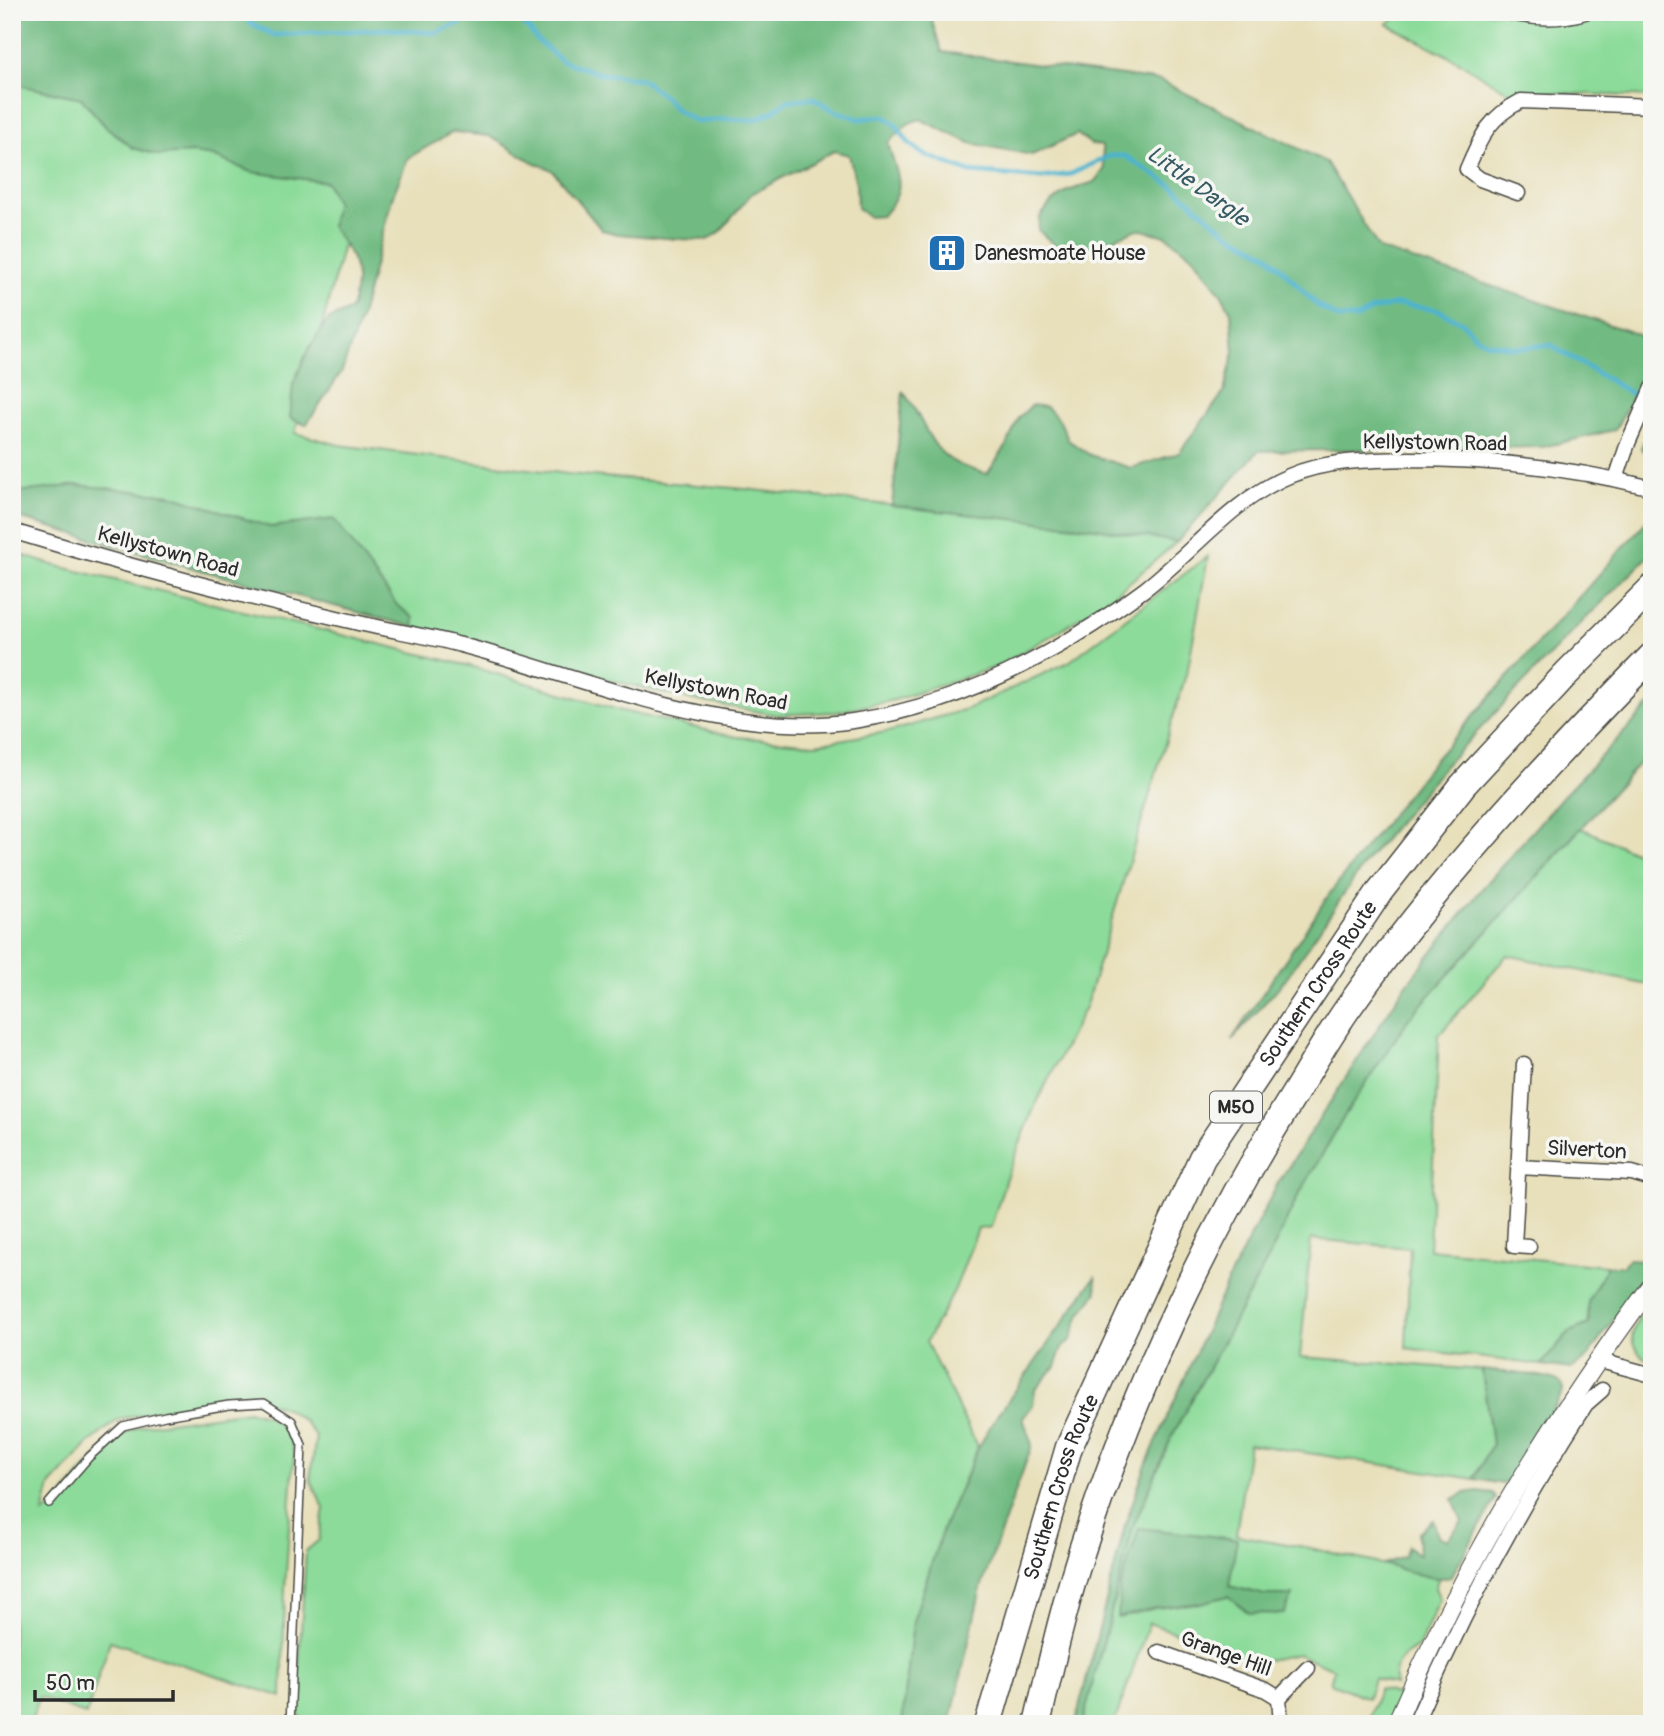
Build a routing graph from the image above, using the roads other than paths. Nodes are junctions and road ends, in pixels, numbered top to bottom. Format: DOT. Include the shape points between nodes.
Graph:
graph roads {
  1 [pos="1507,12"];
  2 [pos="1586,12"];
  3 [pos="1652,106"];
  4 [pos="1518,193"];
  5 [pos="1651,389"];
  6 [pos="1616,479"];
  7 [pos="1652,488"];
  8 [pos="12,531"];
  9 [pos="1652,588"];
  10 [pos="1652,656"];
  11 [pos="1524,1065"];
  12 [pos="1518,1167"];
  13 [pos="1652,1179"];
  14 [pos="1529,1247"];
  15 [pos="1652,1285"];
  16 [pos="1597,1360"];
  17 [pos="1652,1374"];
  18 [pos="1602,1390"];
  19 [pos="1559,1431"];
  20 [pos="49,1503"];
  21 [pos="1158,1652"];
  22 [pos="1308,1668"];
  23 [pos="1418,1697"];
  24 [pos="1279,1698"];
  25 [pos="289,1724"];
  26 [pos="988,1724"];
  27 [pos="1037,1724"];
  28 [pos="1281,1724"];
  29 [pos="1396,1724"];
  30 [pos="1415,1724"];
  1 -- 2 [label="street" via="1550,18"];
  3 -- 4 [label="street" via="1521,101 1502,111 1483,131 1467,169 1480,179"];
  5 -- 6 [label="street"];
  6 -- 7 [label="street, Kellystown Road"];
  6 -- 8 [label="street, Kellystown Road" via="1457,459 1367,460 1316,467 1269,486 1238,507 1144,589 1020,668 924,705 852,721 797,726 762,724 633,696 460,645 349,621"];
  9 -- 26 [label="highway, Southern Cross Route / M50" via="1463,785 1381,891 1202,1158 1069,1447"];
  10 -- 27 [label="highway, Southern Cross Route / M50" via="1549,762 1417,917 1347,1010 1237,1189 1196,1269 1115,1454 1087,1533"];
  11 -- 12 [label="street"];
  12 -- 13 [label="street, Silverton" via="1633,1173"];
  12 -- 14 [label="street" via="1514,1246"];
  15 -- 16 [label="street"];
  16 -- 17 [label="street"];
  16 -- 19 [label="street"];
  18 -- 19 [label="street"];
  19 -- 23 [label="street" via="1458,1609"];
  20 -- 25 [label="lane" via="123,1426 229,1405 264,1403 292,1421 302,1445"];
  21 -- 24 [label="street, Grange Hill"];
  22 -- 24 [label="street, Grange Hill"];
  23 -- 29 [label="street"];
  23 -- 30 [label="street"];
  24 -- 28 [label="street, Grange Hill"];
}
